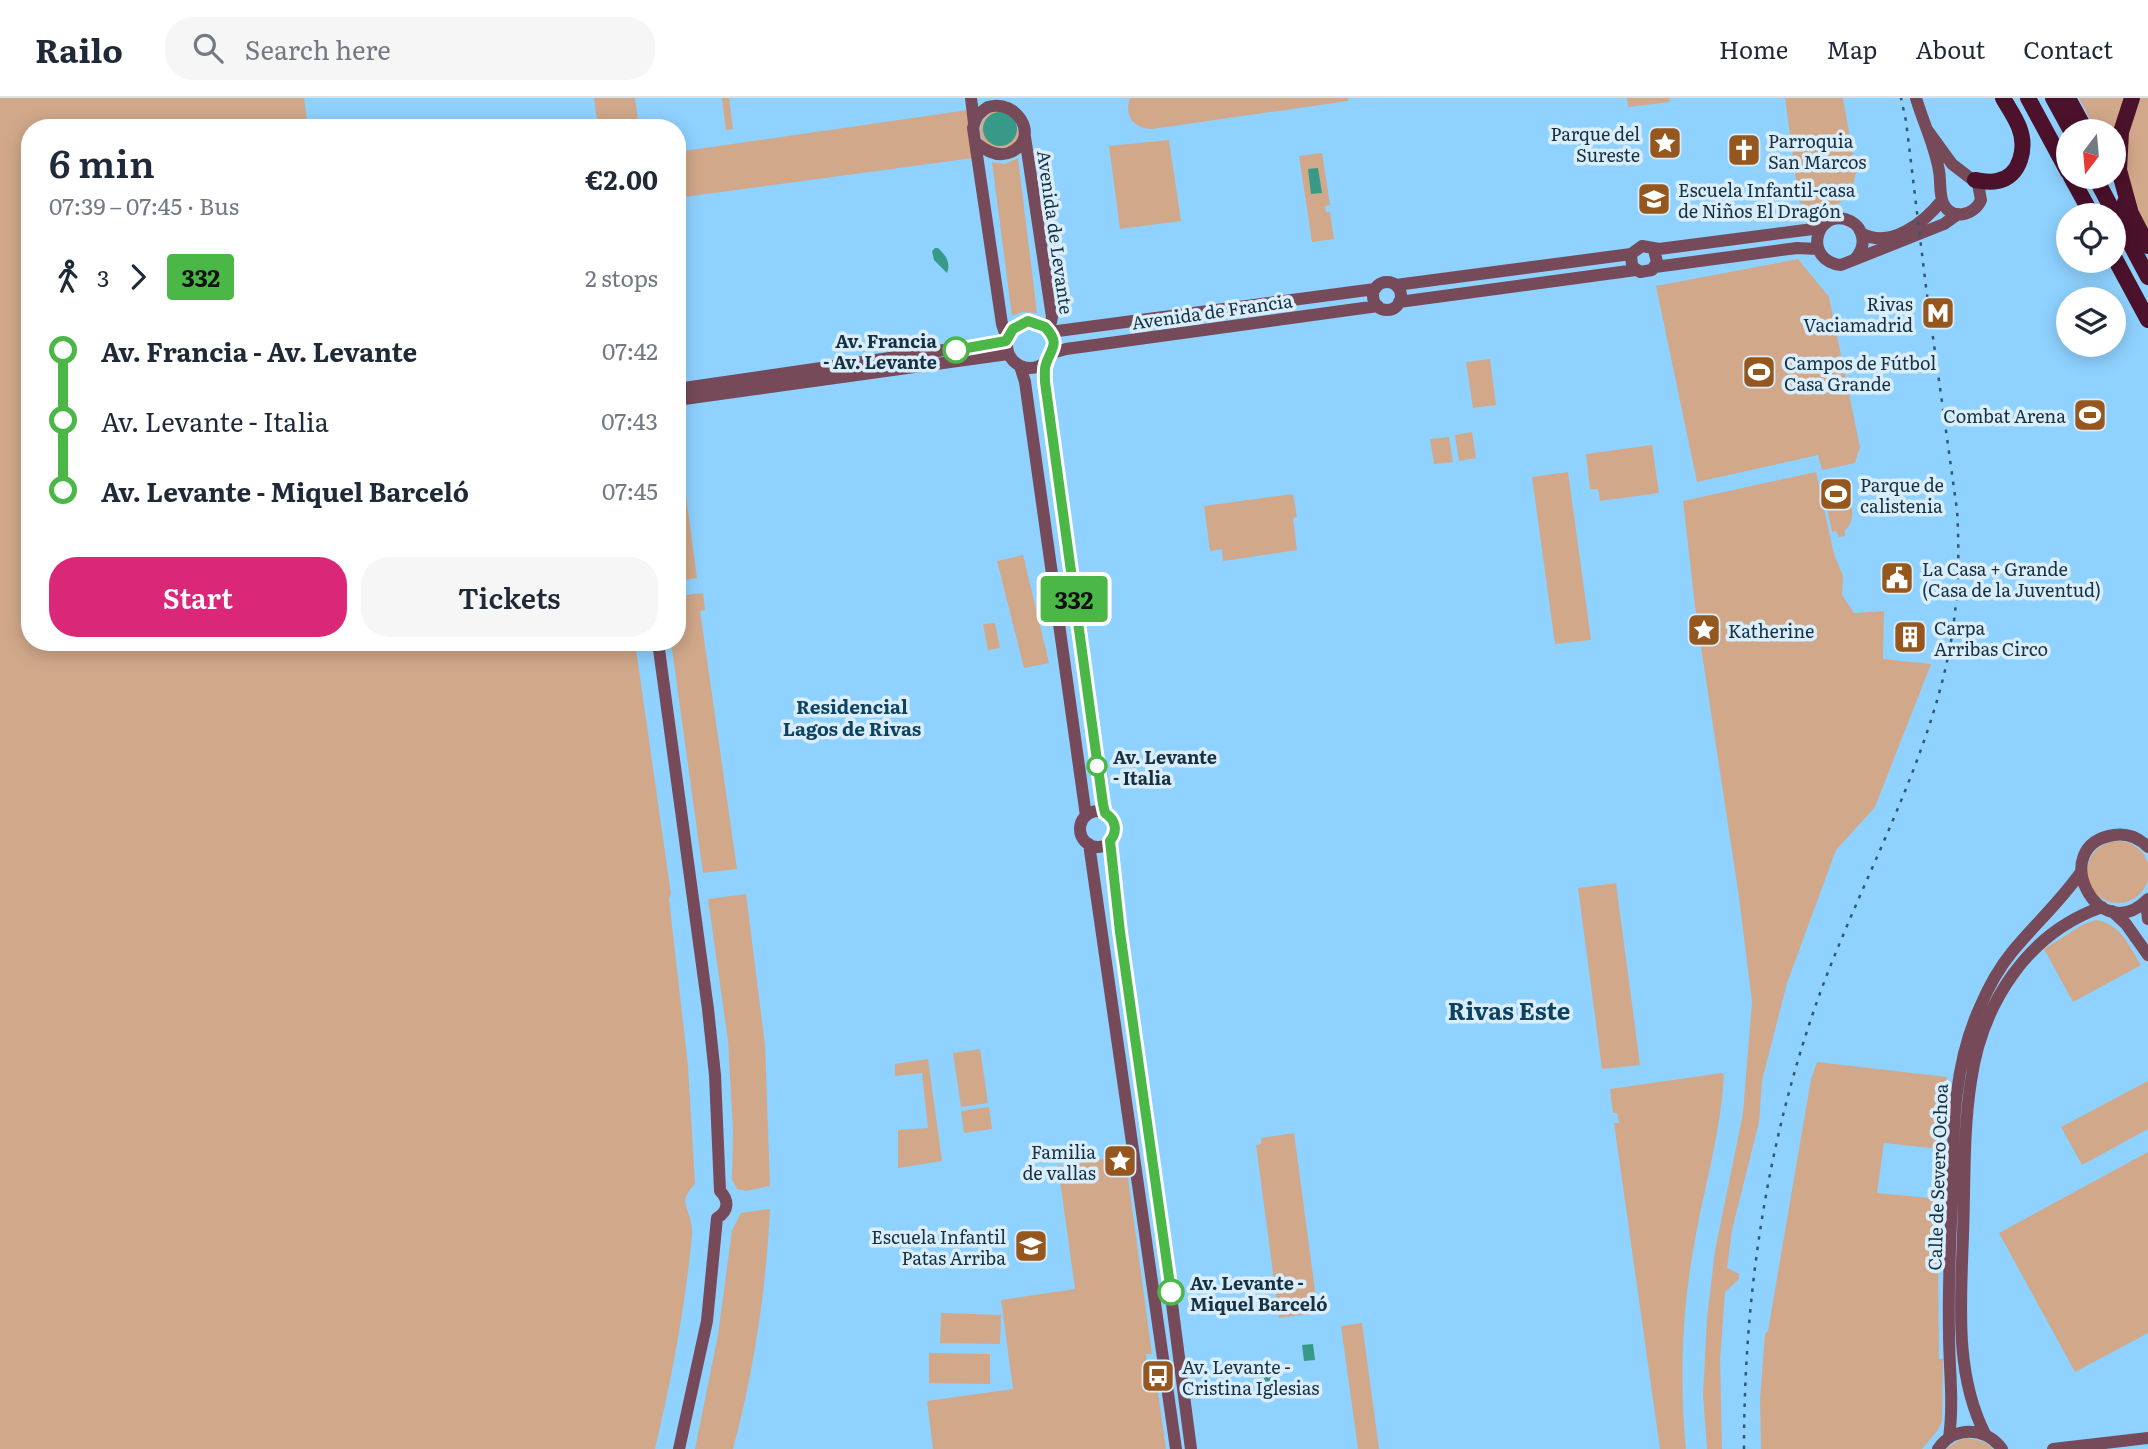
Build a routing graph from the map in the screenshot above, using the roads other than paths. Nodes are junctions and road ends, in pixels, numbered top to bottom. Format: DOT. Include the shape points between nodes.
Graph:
graph roads {
  1 [pos="971,98"];
  2 [pos="1916,98"];
  3 [pos="2003,98"];
  4 [pos="2028,98"];
  5 [pos="2053,98"];
  6 [pos="2068,98"];
  7 [pos="2132,98"];
  8 [pos="1020,100"];
  9 [pos="1022,116"];
  10 [pos="2064,119"];
  11 [pos="2079,119"];
  12 [pos="974,123"];
  13 [pos="1928,131"];
  14 [pos="1025,137"];
  15 [pos="976,143"];
  16 [pos="2056,149"];
  17 [pos="1969,177"];
  18 [pos="2101,189"];
  19 [pos="2118,189"];
  20 [pos="1942,195"];
  21 [pos="2130,210"];
  22 [pos="1958,214"];
  23 [pos="1821,228"];
  24 [pos="1861,233"];
  25 [pos="2148,246"];
  26 [pos="1818,249"];
  27 [pos="1654,250"];
  28 [pos="1632,254"];
  29 [pos="1855,259"];
  30 [pos="1655,267"];
  31 [pos="1636,270"];
  32 [pos="2123,273"];
  33 [pos="2148,277"];
  34 [pos="1396,285"];
  35 [pos="1375,289"];
  36 [pos="1399,302"];
  37 [pos="1378,306"];
  38 [pos="2148,320"];
  39 [pos="1049,332"];
  40 [pos="1007,345"];
  41 [pos="1049,358"];
  42 [pos="1020,366"];
  43 [pos="686,388"];
  44 [pos="686,399"];
  45 [pos="659,651"];
  46 [pos="1105,813"];
  47 [pos="1086,816"];
  48 [pos="1110,841"];
  49 [pos="1089,844"];
  50 [pos="2146,844"];
  51 [pos="2081,872"];
  52 [pos="2147,900"];
  53 [pos="2107,909"];
  54 [pos="2148,919"];
  55 [pos="2148,955"];
  56 [pos="1984,1434"];
  57 [pos="1949,1438"];
  58 [pos="2148,1438"];
  59 [pos="2005,1448"];
  60 [pos="679,1449"];
  61 [pos="1176,1449"];
  62 [pos="1191,1449"];
  63 [pos="1938,1449"];
  64 [pos="2053,1449"];
  1 -- 12 [label="street"];
  2 -- 13 [label="street"];
  3 -- 17 [label="highway" via="2020,129 2020,161 2011,174 1997,181"];
  4 -- 16 [label="highway"];
  5 -- 10 [label="highway"];
  6 -- 11 [label="highway"];
  7 -- 21 [label="highway" via="2121,132 2119,170"];
  8 -- 9 [label="street"];
  9 -- 12 [label="street" via="1008,105 994,104"];
  9 -- 14 [label="street"];
  12 -- 15 [label="street"];
  13 -- 17 [label="street" via="1952,164"];
  13 -- 20 [label="street"];
  14 -- 15 [label="street" via="1008,154"];
  14 -- 39 [label="street, Avenida de Levante" via="1052,317"];
  15 -- 40 [label="street"];
  17 -- 20 [label="street" via="1950,178"];
  17 -- 22 [label="street" via="1981,193 1979,204"];
  18 -- 33 [label="highway"];
  19 -- 21 [label="highway"];
  20 -- 22 [label="street" via="1949,210"];
  20 -- 24 [label="street" via="1932,213 1903,232 1884,239"];
  21 -- 25 [label="highway"];
  22 -- 29 [label="street" via="1944,224"];
  23 -- 24 [label="street" via="1833,219 1844,219"];
  23 -- 26 [label="street"];
  23 -- 27 [label="street"];
  24 -- 29 [label="street" via="1862,247"];
  26 -- 29 [label="street" via="1833,264"];
  26 -- 30 [label="street"];
  27 -- 28 [label="street" via="1642,246"];
  27 -- 30 [label="street"];
  28 -- 31 [label="street"];
  28 -- 34 [label="street"];
  30 -- 31 [label="street" via="1648,272"];
  31 -- 36 [label="street"];
  32 -- 38 [label="highway"];
  34 -- 35 [label="street" via="1385,282"];
  34 -- 36 [label="street"];
  35 -- 37 [label="street"];
  35 -- 39 [label="street, Avenida de Francia"];
  36 -- 37 [label="street" via="1389,309"];
  37 -- 41 [label="street, Avenida de Francia" via="1066,349"];
  39 -- 40 [label="street" via="1040,323 1023,322 1013,329"];
  39 -- 41 [label="street" via="1053,342"];
  40 -- 42 [label="street"];
  40 -- 43 [label="street"];
  40 -- 44 [label="street" via="995,354"];
  41 -- 42 [label="street" via="1038,367"];
  41 -- 46 [label="street" via="1045,382"];
  42 -- 47 [label="street"];
  45 -- 60 [label="street" via="708,1009 718,1178 727,1206 718,1218 707,1321"];
  46 -- 47 [label="street" via="1095,811"];
  46 -- 48 [label="street" via="1115,825"];
  47 -- 49 [label="street" via="1080,828"];
  48 -- 49 [label="street" via="1100,847"];
  48 -- 62 [label="street"];
  49 -- 61 [label="street"];
  50 -- 51 [label="street, Calle de Severo Ochoa" via="2126,835 2107,836 2089,849"];
  51 -- 53 [label="street" via="2090,899"];
  51 -- 57 [label="street, Calle de Severo Ochoa" via="1994,979 1975,1019 1958,1076"];
  52 -- 53 [label="street, Calle de Severo Ochoa" via="2124,911"];
  52 -- 54 [label="street"];
  53 -- 55 [label="street" via="2126,924"];
  53 -- 56 [label="street, Calle de Severo Ochoa" via="2066,923 2022,961 2005,986 1978,1046 1967,1121 1961,1333 1969,1397"];
  56 -- 57 [label="street" via="1960,1432"];
  56 -- 59 [label="street"];
  57 -- 63 [label="street"];
  58 -- 64 [label="street"];
}
